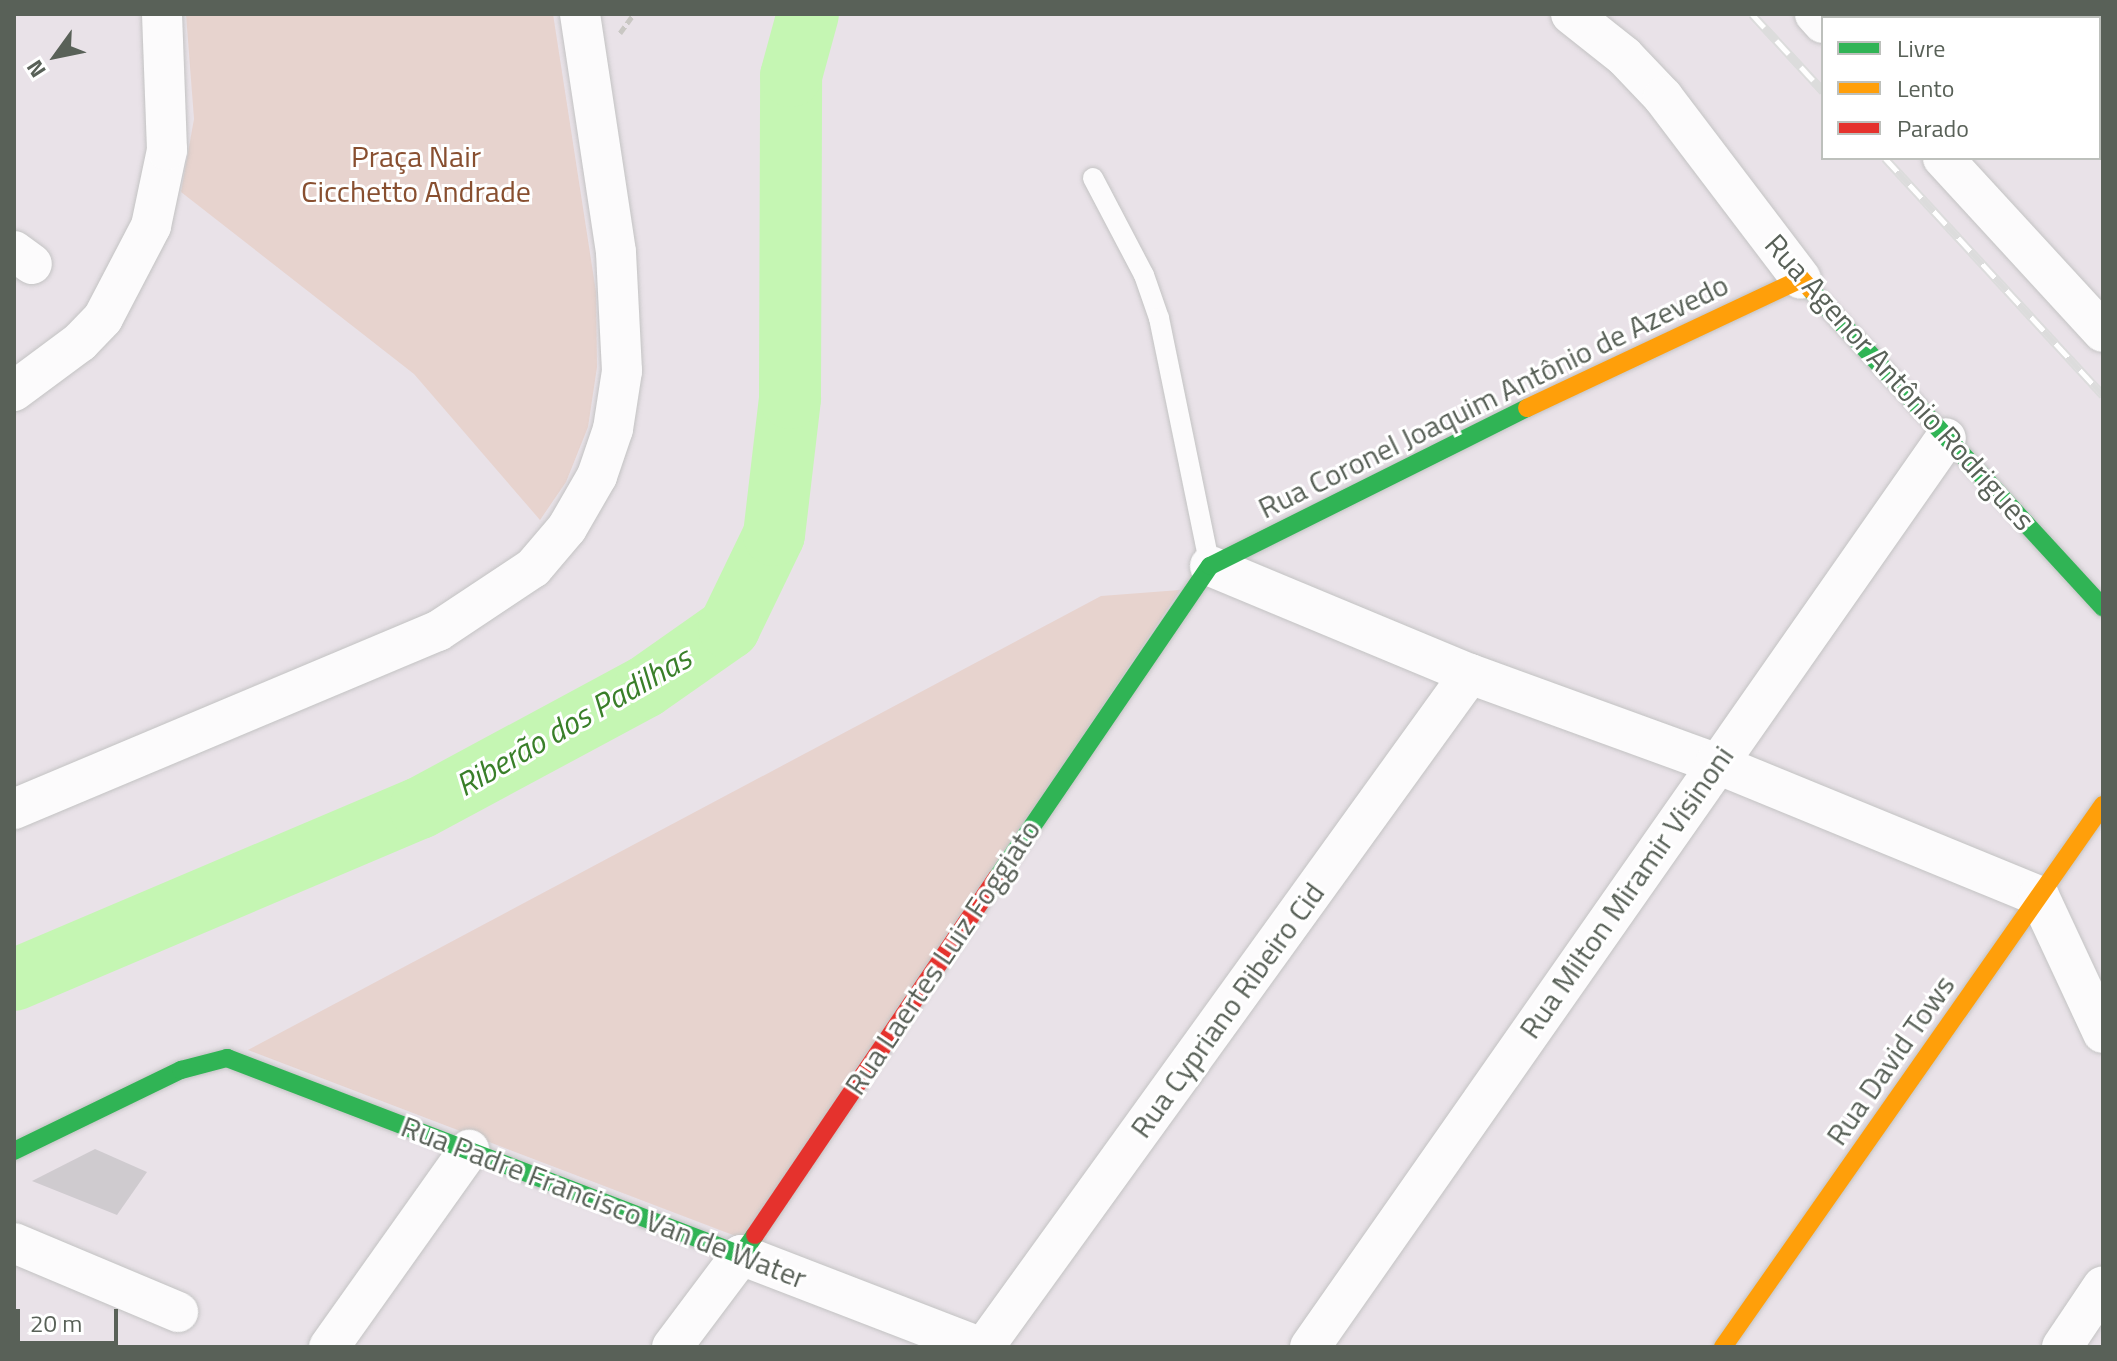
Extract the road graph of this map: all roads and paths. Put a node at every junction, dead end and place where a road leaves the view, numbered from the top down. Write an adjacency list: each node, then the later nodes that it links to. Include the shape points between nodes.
1 (162, 14): 8 (street, via 167,150 151,226 103,318)
2 (580, 14): 15 (street, via 616,252 622,371 605,453 567,528 533,568 438,631)
3 (1571, 14): 6 (street, Rua Agenor Antônio Rodrigues, via 1624,56 1663,97)
4 (1945, 160): 7 (street)
5 (1093, 178): 10 (lane, via 1144,275 1159,318)
6 (1801, 279): 9 (street, Rua Agenor Antônio Rodrigues); 10 (street, Rua Coronel Joaquim Antônio de Azevedo, via 1653,345)
7 (2103, 332)
8 (14, 391)
9 (1946, 438): 11 (street, Rua Agenor Antônio Rodrigues); 13 (street, Rua Milton Miramir Visinoni)
10 (1210, 566): 12 (street); 21 (street, Rua Laertes Luiz Foggiato)
11 (2103, 608)
12 (1470, 674): 13 (street); 26 (street, Rua Cypriano Ribeiro Cid)
13 (1715, 763): 16 (street); 27 (street, Rua Milton Miramir Visinoni)
14 (2103, 805): 16 (street, Rua David Tows)
15 (14, 809)
16 (2039, 896): 17 (street); 28 (street, Rua David Tows)
17 (2103, 1033)
18 (469, 1150): 19 (street, Rua Padre Francisco Van de Water, via 227,1058 181,1070); 21 (street, Rua Padre Francisco Van de Water); 24 (street)
19 (14, 1151)
20 (14, 1243): 23 (street)
21 (741, 1255): 25 (street, Rua Laertes Luiz Foggiato); 26 (street, Rua Padre Francisco Van de Water)
22 (2103, 1286): 29 (street)
23 (178, 1312)
24 (329, 1347)
25 (672, 1347)
26 (982, 1347)
27 (1310, 1347)
28 (1723, 1347)
29 (2062, 1347)

